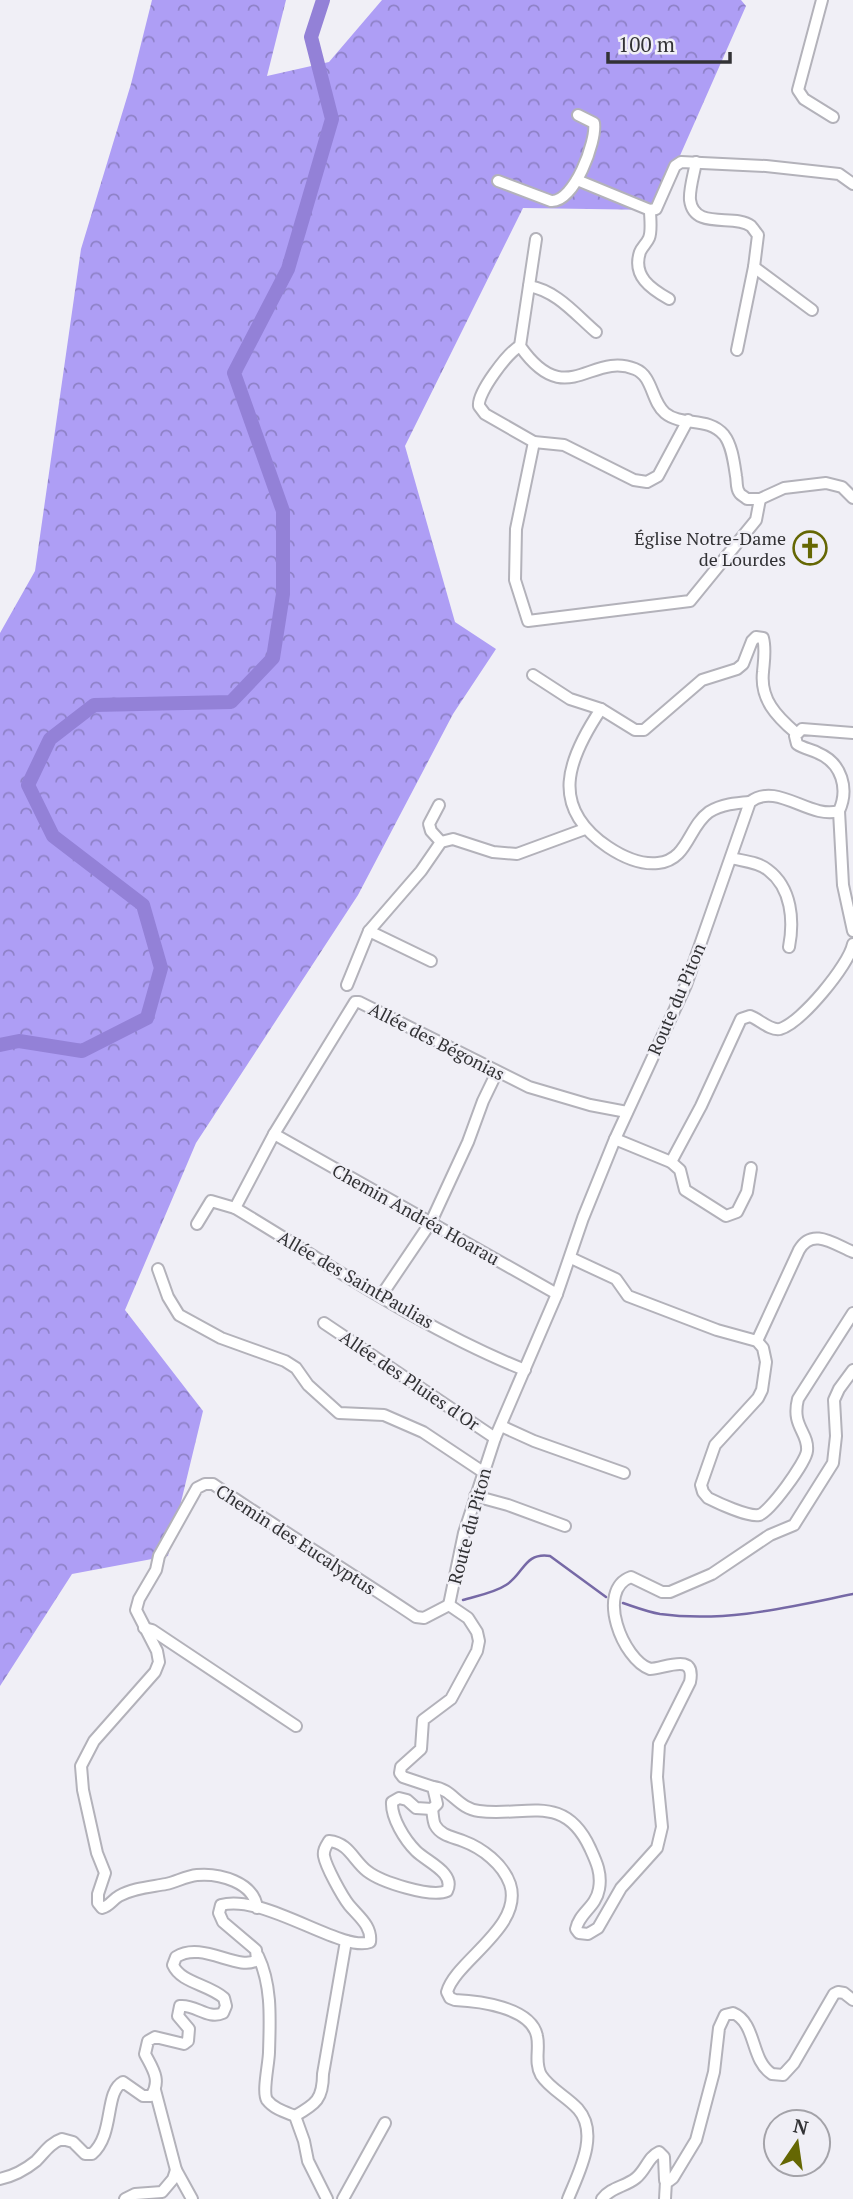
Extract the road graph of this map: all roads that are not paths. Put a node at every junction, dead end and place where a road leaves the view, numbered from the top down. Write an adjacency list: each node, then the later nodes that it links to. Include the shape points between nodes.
1 (822, 0): 3 (street, via 798,90)
2 (578, 115): 5 (street, via 594,122 595,135)
3 (833, 117)
4 (696, 162): 7 (street, via 839,174); 8 (street, via 677,164 656,209); 10 (street, via 690,201 696,212 706,219 752,226 758,235)
5 (577, 180): 6 (street, via 557,201); 8 (street)
6 (498, 181)
7 (853, 184)
8 (650, 210): 12 (street, via 649,238 638,262 640,275 645,284)
9 (536, 239): 11 (street)
10 (754, 267): 13 (street); 16 (street)
11 (529, 286): 14 (street, via 552,294); 15 (street)
12 (669, 299)
13 (811, 310)
14 (596, 332)
15 (520, 346): 17 (street, via 536,366 556,377 573,378 620,367 636,369 659,407 668,415); 18 (street, via 510,353 478,401 485,414)
16 (737, 350)
17 (688, 420): 18 (street, via 658,476 648,482 634,480 564,445); 20 (street, via 706,422 723,434 731,449 738,491 747,499)
18 (534, 442): 20 (street, via 516,529 515,580 528,621 690,601 756,520)
19 (853, 498): 20 (street, via 842,487 826,483 784,488)
20 (760, 499)
21 (533, 675): 22 (street, via 570,699)
22 (601, 709): 23 (street, via 635,730 644,730 702,680 744,664 756,637 763,638 765,645 761,684 767,703); 28 (street, via 583,738 570,779 569,797)
23 (796, 733): 24 (street, via 802,729); 27 (street, via 797,744 830,760 838,770 844,794)
24 (853, 733)
25 (750, 802): 27 (street, via 774,796 821,811); 28 (street, via 709,813 673,860 659,863 625,858); 30 (street, Route du Piton)
26 (439, 805): 29 (street, via 429,824)
27 (839, 811): 32 (street, via 843,885)
28 (585, 829): 29 (street, via 517,854 493,852 453,839)
29 (441, 842): 31 (street)
30 (731, 858): 33 (street, via 761,865 780,884 792,919); 38 (street, Route du Piton, via 686,985)
31 (369, 931): 35 (street); 36 (street)
32 (853, 931)
33 (789, 947)
34 (853, 950): 41 (street, via 814,1001 783,1027 773,1029 750,1016 741,1019)
35 (431, 961)
36 (347, 985)
37 (497, 1072): 38 (street, Allée des Bégonias, via 529,1087); 39 (street, Allée des Bégonias, via 355,1002); 44 (street)
38 (627, 1112): 40 (street, Route du Piton)
39 (274, 1134): 43 (street, Allée des Bégonias); 44 (street, Chemin Andréa Hoarau)
40 (615, 1139): 41 (street); 47 (street, Route du Piton)
41 (671, 1162): 42 (street, via 680,1170 685,1190 726,1216 737,1212)
42 (751, 1168)
43 (235, 1208): 45 (street, via 211,1201); 50 (street, Allée des SaintPaulias)
44 (430, 1222): 49 (street, Chemin Andréa Hoarau); 50 (street)
45 (197, 1224)
46 (853, 1252): 53 (street, via 821,1238 806,1240)
47 (571, 1258): 49 (street, Route du Piton); 53 (street, via 616,1279 628,1296)
48 (158, 1269): 58 (street, via 179,1315 221,1338 285,1361 339,1413 384,1415 424,1432)
49 (558, 1294): 54 (street, Route du Piton)
50 (381, 1296): 54 (street, Allée des SaintPaulias, via 486,1355)
51 (853, 1313): 53 (street, via 798,1399 795,1416 807,1448 803,1462 766,1511 754,1515 708,1498 701,1485 715,1445 760,1394 765,1355)
52 (324, 1322): 57 (street, Allée des Pluies d'Or)
53 (757, 1341)
54 (525, 1370): 56 (street, Route du Piton)
55 (853, 1370): 65 (street, via 834,1400 833,1463 794,1525 712,1574 670,1592 631,1577 616,1591 615,1616 634,1659 650,1669 681,1663 692,1674 659,1744 662,1827 657,1847 621,1888 598,1928 585,1934 576,1929 593,1906 600,1880 596,1859 576,1825 564,1815 541,1810 466,1808 448,1792)
56 (501, 1426): 57 (street, Route du Piton); 59 (street)
57 (495, 1437): 58 (street, Route du Piton)
58 (483, 1472): 60 (street, Route du Piton)
59 (624, 1472)
60 (475, 1496): 61 (street); 62 (street, Route du Piton)
61 (565, 1526)
62 (449, 1605): 63 (street, Chemin des Eucalyptus, via 424,1618 416,1617 213,1484 205,1484 197,1488 139,1599 136,1610); 65 (street, Route du Piton, via 473,1625 477,1651 452,1699 422,1720 421,1749 400,1773)
63 (144, 1628): 64 (street); 67 (street, Chemin des Eucalyptus, via 157,1651 155,1672 94,1741 81,1766 104,1873 98,1903 107,1907 117,1896 196,1875 225,1878 249,1889)
64 (296, 1726)
65 (433, 1787): 66 (street, via 437,1804)
66 (432, 1809): 68 (street, via 416,1808 399,1798 392,1802 411,1845 449,1879 450,1886 440,1894 373,1875 339,1842 329,1841 324,1848 346,1901 364,1921 371,1938 365,1944); 81 (street, via 440,1831 478,1848 509,1881 509,1906 500,1926 447,1992 455,2000 493,2003 534,2029 538,2069 544,2080 583,2117 587,2137 583,2160)
67 (257, 1908): 68 (street); 69 (street, via 232,1902 221,1905 219,1913)
68 (346, 1941): 72 (street, via 323,2091)
69 (258, 1956): 71 (street, via 250,1964 197,1952 177,1957 173,1965 181,1977 216,1991 226,2006 218,2016 180,2006 177,2016 189,2029 188,2041 155,2037 148,2041 145,2054 156,2076); 72 (street, via 269,1990 266,2099)
70 (853, 2000): 76 (street, via 844,1993 834,1994 783,2074 766,2070 743,2019 733,2013 725,2015 696,2140 673,2178)
71 (155, 2090): 74 (street); 75 (street, via 143,2096 123,2082 116,2087 106,2135 92,2154 62,2139 19,2172)
72 (295, 2116): 79 (street, via 308,2161)
73 (385, 2123): 80 (street)
74 (176, 2170): 77 (street, via 162,2192); 78 (street)
75 (0, 2179)
76 (666, 2181): 82 (street, via 664,2157 659,2152 634,2179); 83 (street)
77 (125, 2199)
78 (192, 2199)
79 (327, 2199)
80 (343, 2199)
81 (568, 2199)
82 (601, 2199)
83 (664, 2199)

